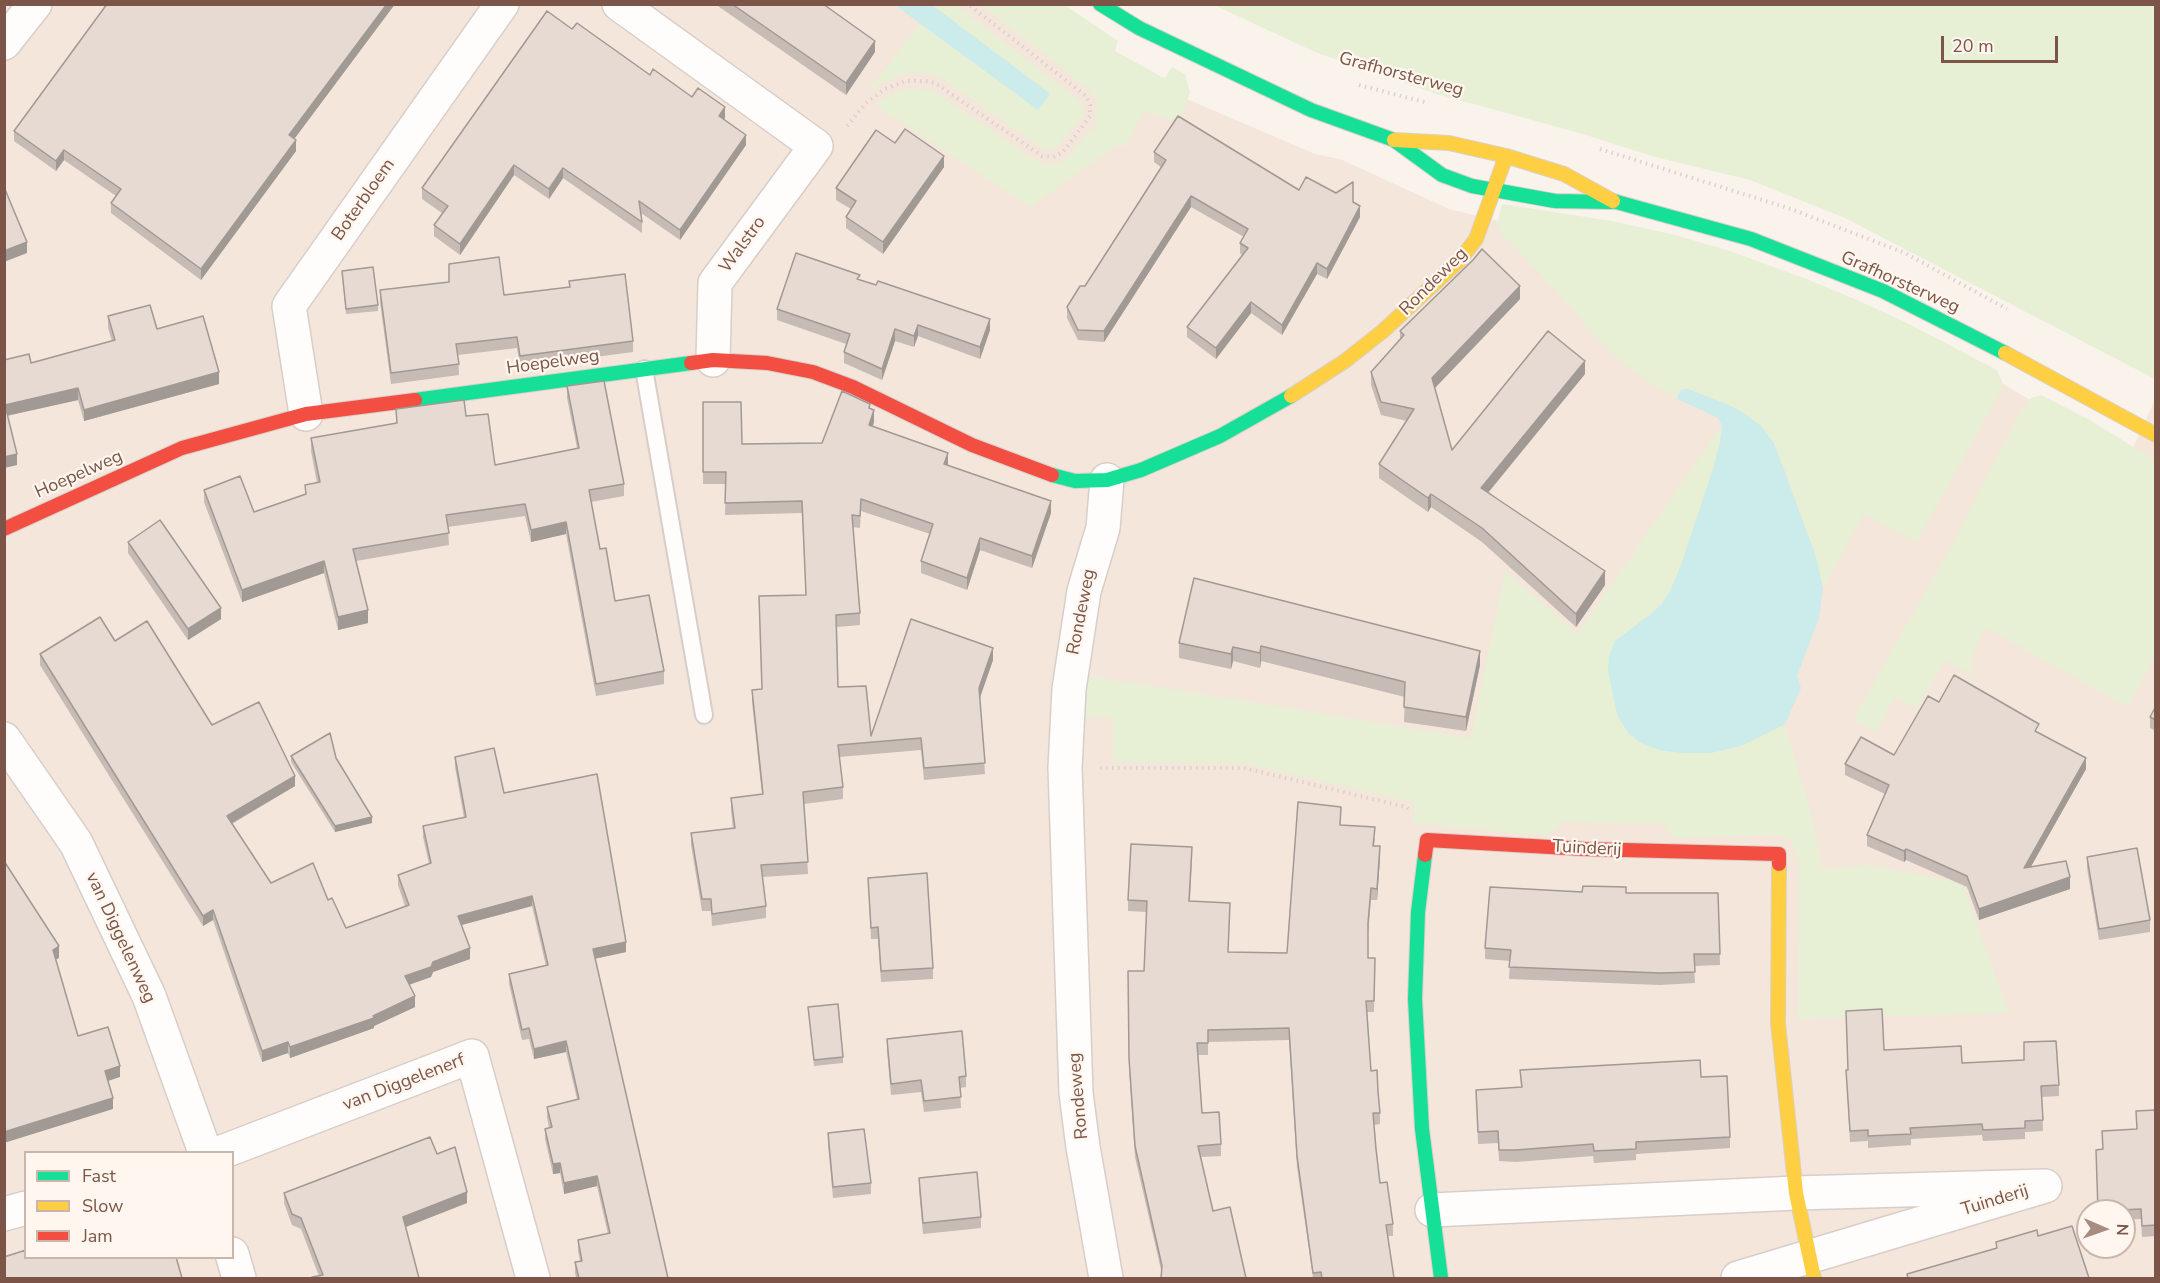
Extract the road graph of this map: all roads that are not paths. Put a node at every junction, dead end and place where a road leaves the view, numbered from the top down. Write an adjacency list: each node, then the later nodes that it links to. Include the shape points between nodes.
1 (35, 4): 5 (street)
2 (502, 4): 12 (street, Boterbloem, via 289,306)
3 (619, 4): 10 (street, Walstro, via 816,146 715,283)
4 (1100, 4): 6 (street, Grafhorsterweg, via 1139,28 1300,105)
5 (4, 43)
6 (1394, 140): 7 (street, Grafhorsterweg, via 1449,143); 8 (street, Grafhorsterweg, via 1442,175)
7 (1506, 156): 8 (street, Rondeweg); 9 (street, Grafhorsterweg, via 1564,174)
8 (1493, 190): 9 (street, Grafhorsterweg, via 1556,201); 14 (street, Rondeweg, via 1476,239 1460,260 1345,361 1220,436 1141,470)
9 (1615, 202): 13 (street, Grafhorsterweg, via 1751,239 1882,291)
10 (713, 360): 11 (street, Hoepelweg); 14 (street, Hoepelweg, via 767,363 813,372 853,387 972,445 1039,471 1074,481)
11 (644, 369): 12 (street, Hoepelweg); 16 (lane)
12 (306, 414): 15 (street, Hoepelweg, via 182,448)
13 (2156, 435)
14 (1107, 480): 28 (street, Rondeweg, via 1103,528 1084,591 1069,689 1065,768 1076,1093)
15 (4, 529)
16 (704, 715)
17 (4, 739): 18 (street, van Diggelenweg, via 76,843 149,996)
18 (205, 1151)
19 (225, 1151): 27 (street, van Diggelenerf, via 472,1056)
20 (1796, 1193): 22 (street, Tuinderij); 22 (street, Tuinderij, via 1778,1023 1779,854 1427,840 1418,912 1415,999 1422,1129); 25 (street, Tuinderij); 25 (street, Tuinderij, via 2045,1186)
21 (24, 1209): 23 (street)
22 (1432, 1210): 29 (street)
23 (4, 1214)
24 (233, 1259): 26 (street)
25 (1812, 1268): 30 (street, Tuinderij)
26 (239, 1278)
27 (533, 1278)
28 (1106, 1278)
29 (1441, 1278)
30 (1738, 1278)

